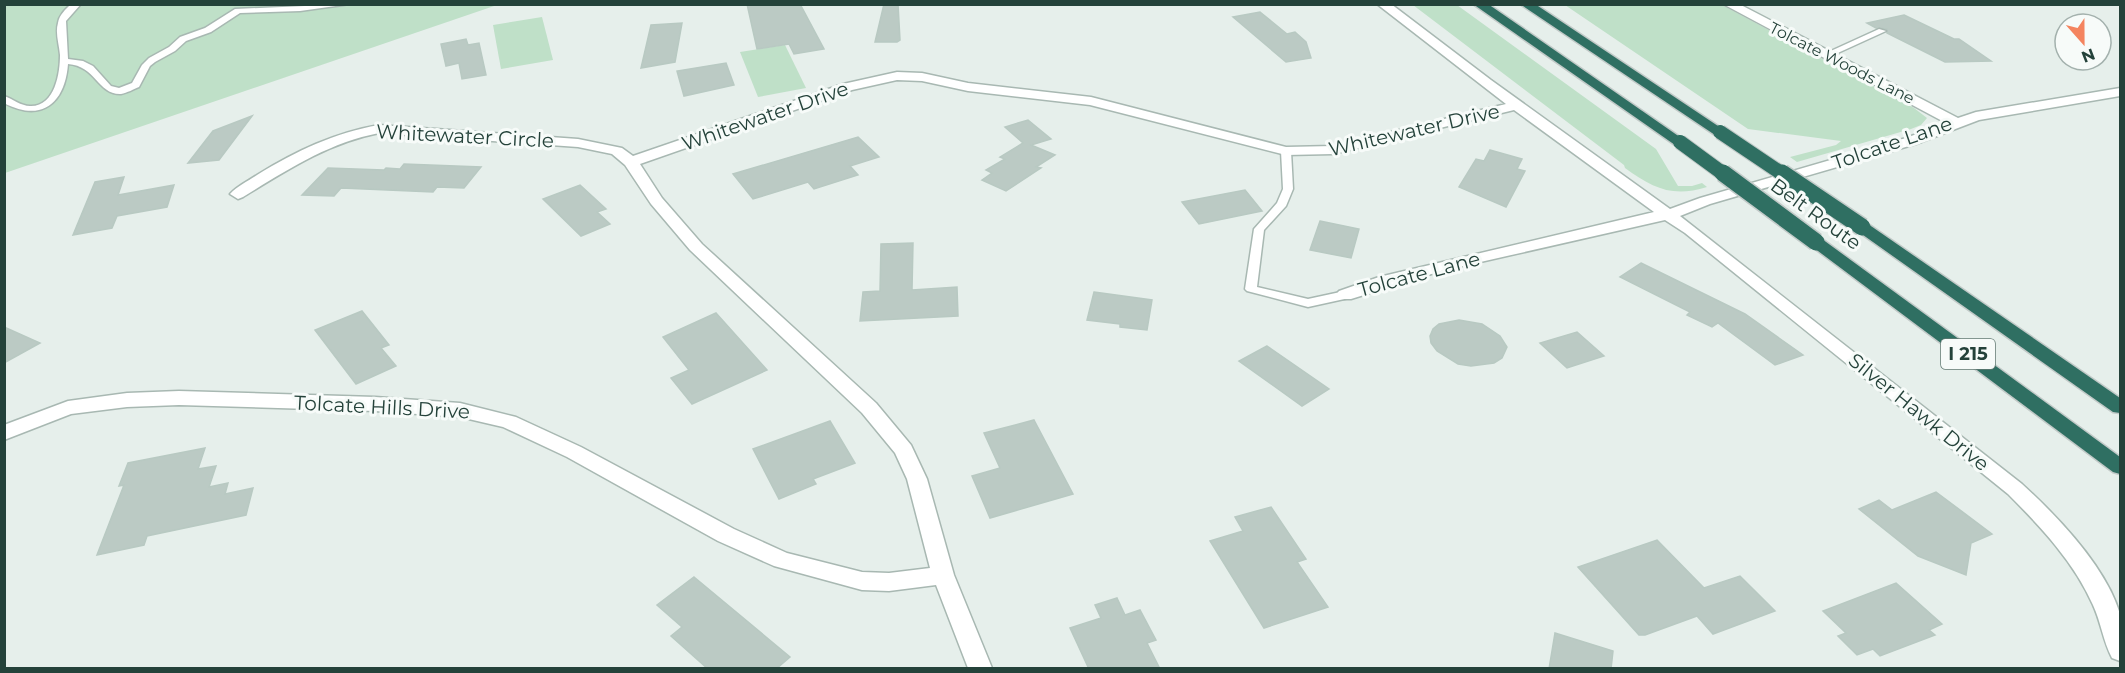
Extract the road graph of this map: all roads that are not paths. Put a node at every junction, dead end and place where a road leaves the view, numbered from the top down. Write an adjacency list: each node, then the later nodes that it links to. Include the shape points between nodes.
1 (77, 4): 9 (lane, via 62,22)
2 (346, 4): 9 (lane, via 238,11 152,60 136,85 120,91 108,88 92,68 81,62)
3 (1383, 4): 12 (street)
4 (1479, 4): 21 (highway, Belt Route / I 215, bridge, via 1680,142)
5 (1526, 4): 19 (highway, Belt Route / I 215, bridge, via 1862,227)
6 (1729, 4): 8 (street, Tolcate Woods Lane)
7 (1882, 31): 8 (lane)
8 (1826, 55): 13 (street, Tolcate Woods Lane)
9 (64, 61): 11 (lane, via 53,98 44,108 25,110)
10 (2121, 92): 13 (street, Tolcate Lane, via 2002,110)
11 (4, 99)
12 (1517, 105): 14 (street, Whitewater Drive, via 1333,150); 17 (street)
13 (1955, 122): 17 (street, Tolcate Lane, via 1911,141)
14 (1287, 151): 15 (street, Whitewater Drive, via 1091,101 897,76 848,87); 18 (lane, via 1288,189 1282,204 1259,229 1251,288 1308,303)
15 (631, 162): 16 (street, Whitewater Circle, via 617,151 585,144 379,129 320,145); 22 (street, via 656,201 689,239 893,435 917,479)
16 (238, 195)
17 (1668, 215): 18 (street, Tolcate Lane, via 1437,267); 23 (street, Silver Hawk Drive, via 2037,509 2092,582 2107,609)
18 (1345, 295)
19 (2121, 407)
20 (4, 433): 22 (street, Tolcate Hills Drive, via 68,408 127,400 179,398 460,410 509,422 592,460 726,534 782,560 862,580 889,582)
21 (2121, 467)
22 (943, 575): 24 (street)
23 (2121, 651)
24 (980, 669)

